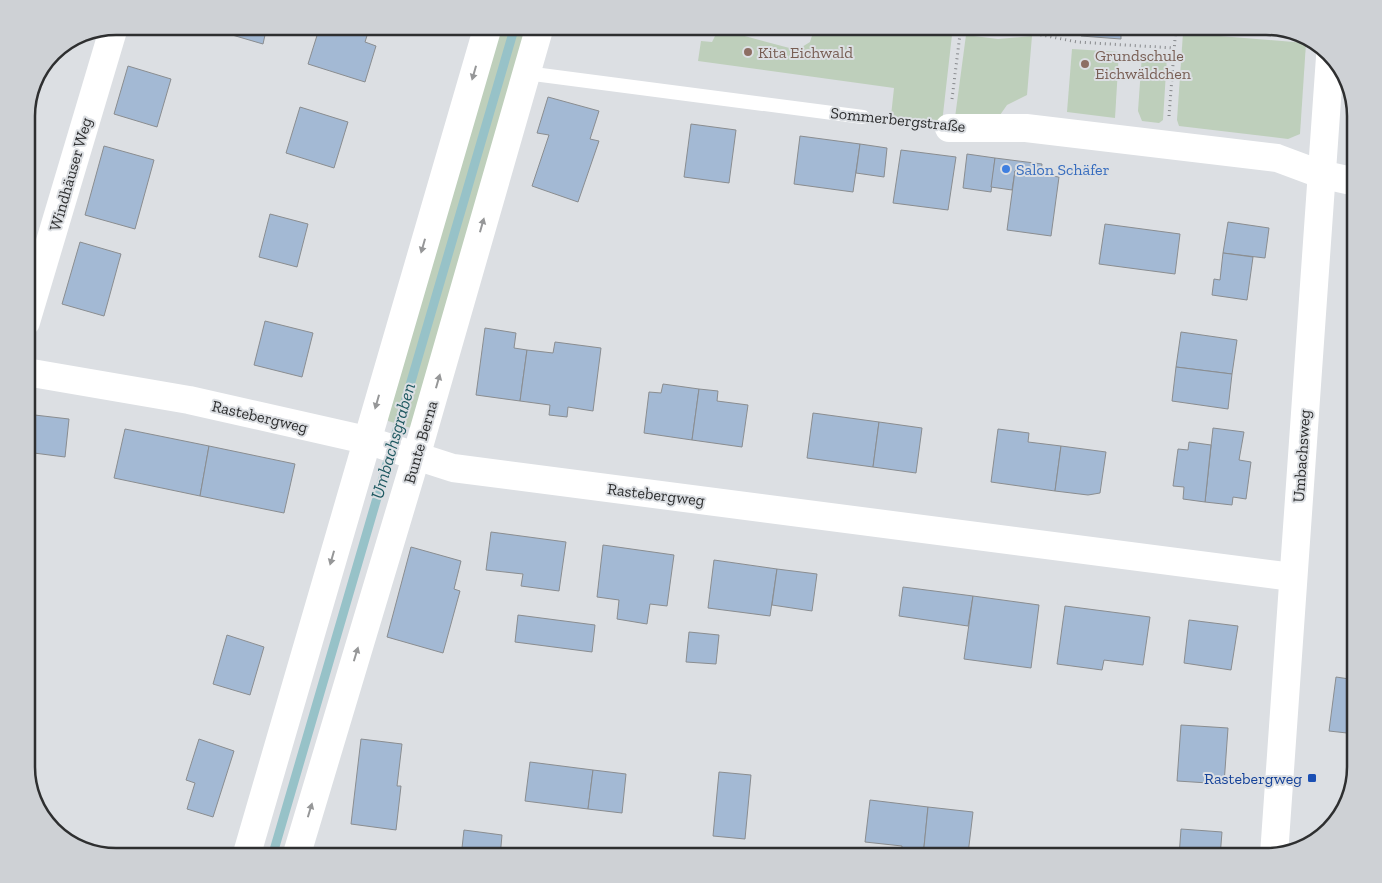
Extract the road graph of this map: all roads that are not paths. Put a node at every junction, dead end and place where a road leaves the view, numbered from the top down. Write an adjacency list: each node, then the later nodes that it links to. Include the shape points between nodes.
1 (486, 35): 12 (street, Bunte Berna, one-way to 12)
2 (537, 35): 5 (street, Bunte Berna)
3 (111, 36): 10 (street, Windhäuser Weg)
4 (1329, 66): 8 (street, Umbachsweg)
5 (526, 72): 6 (lane, Sommerbergstraße); 12 (street, Bunte Berna, one-way to 5)
6 (863, 116)
7 (949, 128): 8 (street, Sommerbergstraße, via 1026,128 1167,144 1278,158)
8 (1320, 174): 9 (street, Sommerbergstraße); 13 (street, Umbachsweg)
9 (1347, 180)
10 (35, 292)
11 (35, 374): 12 (street, Rastebergweg, via 189,400)
12 (392, 448): 13 (street, Rastebergweg, via 453,468); 15 (street, Bunte Berna, one-way to 15); 16 (street, Bunte Berna, one-way to 12)
13 (1293, 577): 14 (street, Umbachsweg)
14 (1275, 847)
15 (249, 848)
16 (298, 848)

